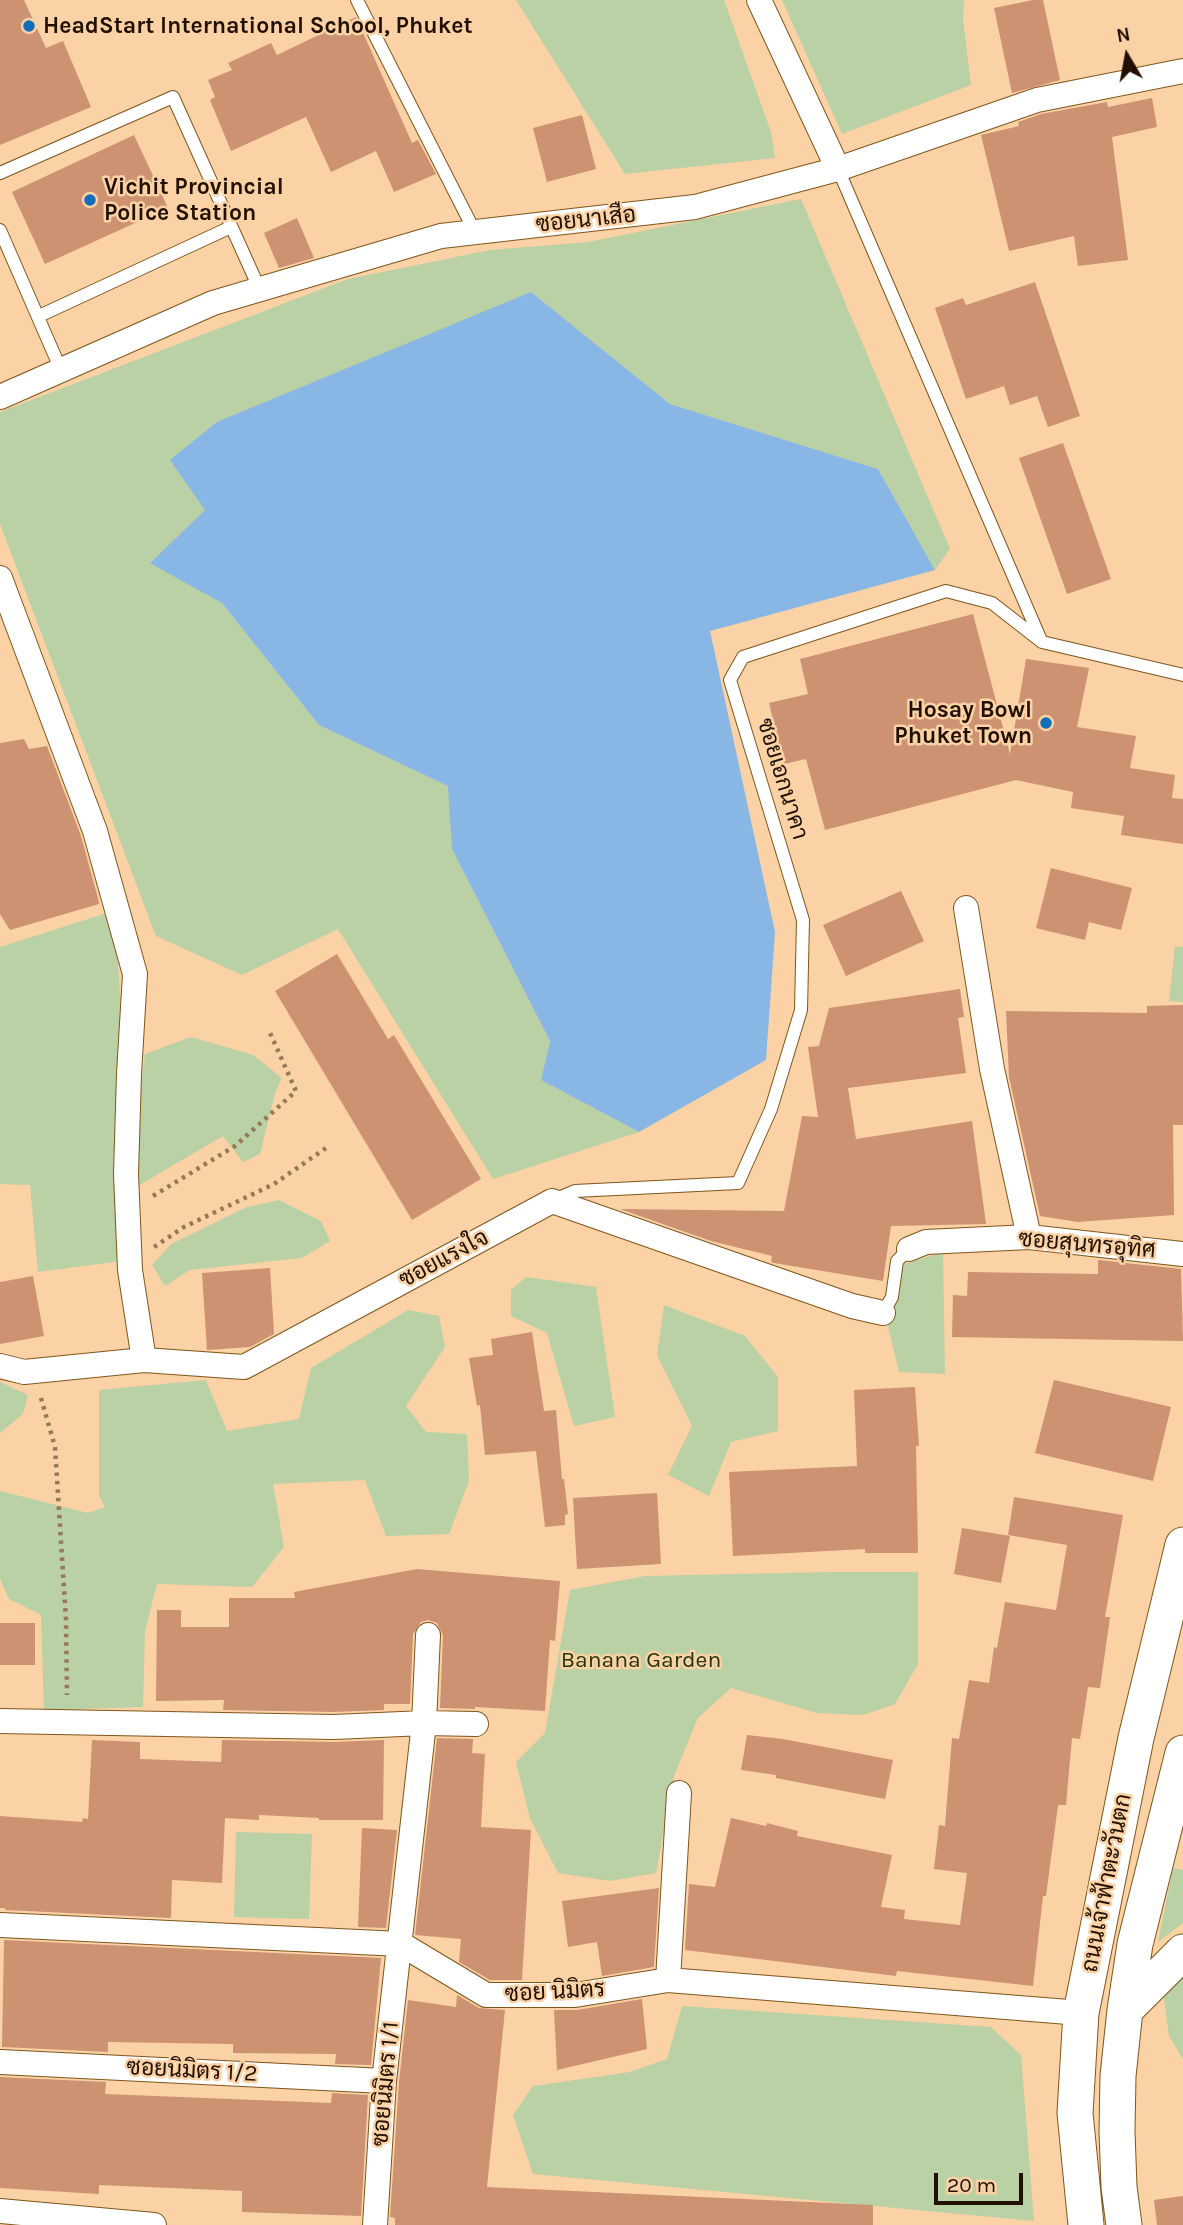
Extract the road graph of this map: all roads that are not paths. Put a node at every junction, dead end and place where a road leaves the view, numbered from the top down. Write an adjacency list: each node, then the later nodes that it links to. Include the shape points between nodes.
1 (356, 0): 8 (lane)
2 (759, 0): 4 (street)
3 (1183, 71): 4 (street, ซอยนาเสือ, via 1037,100)
4 (838, 169): 8 (street, ซอยนาเสือ, via 695,207); 14 (lane)
5 (0, 173): 6 (lane, via 173,97)
6 (231, 227): 9 (lane); 10 (lane)
7 (0, 230): 10 (lane)
8 (475, 232): 9 (street, ซอยนาเสือ, via 440,236)
9 (260, 290): 11 (street, ซอยนาเสือ, via 213,303)
10 (39, 316): 11 (lane)
11 (61, 370): 12 (street, ซอยนาเสือ)
12 (0, 397)
13 (0, 578): 22 (street, via 95,831 135,974 128,1210 130,1262)
14 (1042, 642): 15 (lane, ซอยเอกนาคา); 17 (lane, ซอยเอกนาคา, via 992,603 946,591 743,657 730,680 803,920 801,1010 771,1109 738,1184 575,1191)
15 (1183, 675)
16 (966, 908): 18 (street, via 992,1069)
17 (552, 1201): 21 (street); 22 (street, ซอยแรงใจ, via 244,1367)
18 (1029, 1237): 19 (street, ซอยสุนทรอุทิศ, via 926,1242); 20 (street, ซอยสุนทรอุทิศ)
19 (909, 1249): 21 (lane, via 897,1261 892,1297)
20 (1183, 1254)
21 (883, 1313)
22 (144, 1360): 23 (street, ซอยแรงใจ, via 24,1372)
23 (0, 1366)
24 (1183, 1545): 32 (main road, ถนนเจ้าฟ้าตะวันตก)
25 (428, 1635): 27 (street, ซอยนิมิตร 1/1)
26 (0, 1721): 27 (street, via 334,1727)
27 (424, 1723): 28 (street); 36 (street, ซอยนิมิตร 1/1)
28 (476, 1724)
29 (1183, 1753): 31 (main road, ถนนเจ้าฟ้าตะวันตก)
30 (679, 1793): 38 (street)
31 (1173, 1830): 32 (main road); 33 (main road, ถนนเจ้าฟ้าตะวันตก)
32 (1117, 1832): 34 (main road, ถนนเจ้าฟ้าตะวันตก)
33 (1167, 1880): 34 (main road); 39 (main road, ถนนเจ้าฟ้าตะวันตก, via 1135,1944)
34 (1107, 1882): 40 (main road, ถนนเจ้าฟ้าตะวันตก)
35 (0, 1925): 36 (street, ซอย นิมิตร)
36 (401, 1944): 38 (street, ซอย นิมิตร, via 486,1995 575,1995); 42 (street, ซอยนิมิตร 1/1)
37 (1183, 1952): 39 (main road)
38 (668, 1980): 40 (street, ซอย นิมิตร)
39 (1125, 2010): 47 (main road, ถนนเจ้าฟ้าตะวันตก, via 1117,2132)
40 (1081, 2013): 46 (main road, ถนนเจ้าฟ้าตะวันตก, via 1075,2113)
41 (0, 2062): 42 (street, ซอยนิมิตร 1/2)
42 (384, 2081): 45 (street, ซอยนิมิตร 1/1)
43 (0, 2211): 44 (street)
44 (154, 2225)
45 (375, 2225)
46 (1086, 2225)
47 (1124, 2225)

